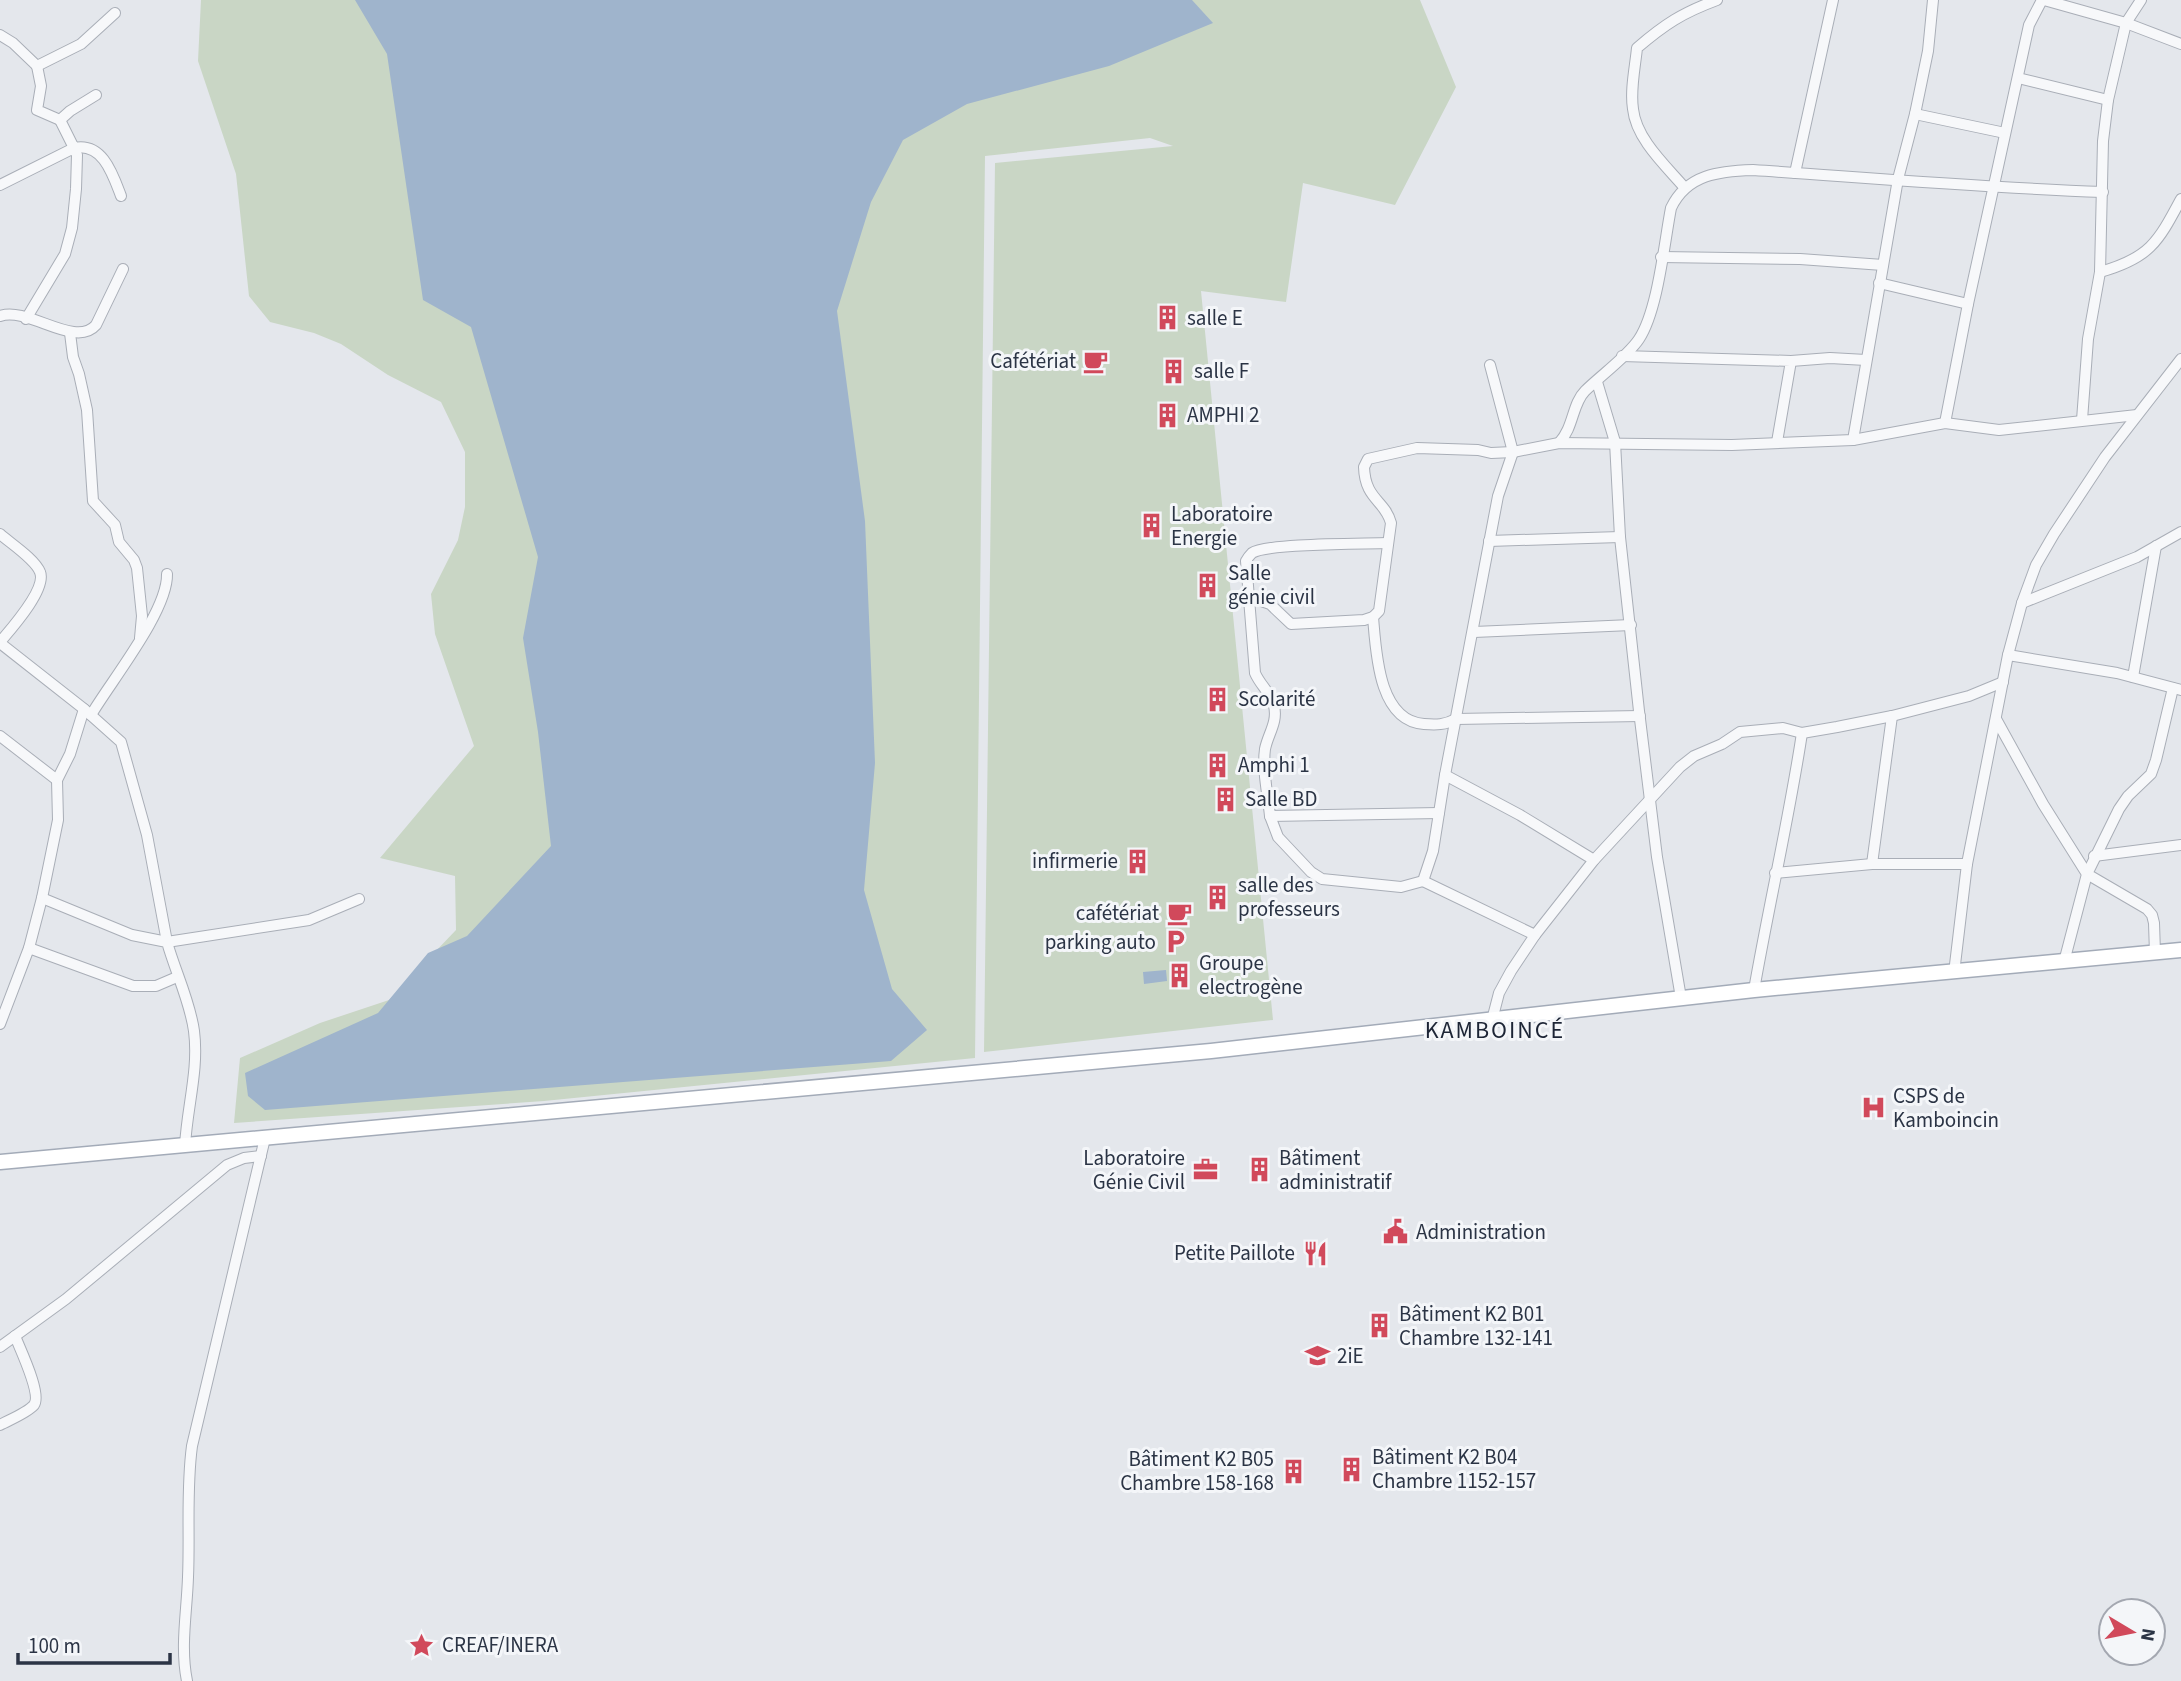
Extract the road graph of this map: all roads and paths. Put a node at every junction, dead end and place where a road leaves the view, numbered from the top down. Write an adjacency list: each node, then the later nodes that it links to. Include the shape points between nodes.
1 (1717, 0): 21 (street, via 1685,12 1637,48 1633,110 1637,125)
2 (1833, 0): 18 (street)
3 (1933, 0): 14 (street)
4 (2043, 0): 7 (street); 11 (street, via 2029,25)
5 (2141, 0): 7 (street)
6 (115, 13): 10 (street, via 81,44)
7 (2126, 23): 9 (street); 13 (street)
8 (0, 35): 10 (street)
9 (2181, 44)
10 (37, 65): 15 (street, via 41,86 37,111)
11 (2018, 78): 13 (street); 16 (street)
12 (96, 95): 15 (street)
13 (2108, 100): 23 (street)
14 (1915, 114): 16 (street); 19 (street)
15 (60, 120): 17 (street)
16 (2005, 133): 22 (street)
17 (74, 148): 20 (street); 24 (street, via 87,148 103,158); 33 (street, via 76,189 65,254)
18 (1795, 173): 19 (street); 21 (street, via 1731,171)
19 (1898, 179): 22 (street); 27 (street)
20 (0, 185)
21 (1684, 187): 26 (street, via 1671,208)
22 (1992, 188): 23 (street); 31 (street)
23 (2103, 192): 29 (street)
24 (121, 196)
25 (2181, 199): 29 (street, via 2148,251)
26 (1661, 257): 27 (street); 35 (street, via 1649,317 1640,337)
27 (1883, 265): 30 (street)
28 (123, 269): 34 (street, via 96,325 89,331)
29 (2101, 272): 42 (street, via 2088,339)
30 (1880, 283): 31 (street); 37 (street)
31 (1968, 304): 43 (street)
32 (0, 316): 33 (street)
33 (26, 318): 34 (street)
34 (70, 333): 61 (street, via 87,410 93,500 114,525 137,568)
35 (1622, 356): 38 (street); 40 (street)
36 (2181, 359): 41 (street)
37 (1866, 360): 38 (street); 44 (street)
38 (1791, 361): 46 (street)
39 (1490, 365): 48 (street)
40 (1597, 382): 45 (street); 47 (street, via 1580,398)
41 (2137, 415): 42 (street); 57 (street, via 2054,534)
42 (2082, 421): 43 (street, via 1999,430)
43 (1945, 423): 44 (street)
44 (1853, 440): 46 (street)
45 (1615, 442): 46 (street); 47 (street); 51 (street)
46 (1777, 442)
47 (1559, 443): 48 (street)
48 (1513, 452): 52 (street); 53 (street, via 1417,448 1368,459 1364,477 1372,497 1390,518)
49 (2181, 532): 54 (street)
50 (0, 534): 62 (street, via 33,562 41,581)
51 (1620, 537): 52 (street); 59 (street)
52 (1489, 541): 60 (street)
53 (1387, 543): 56 (street, via 1251,553 1246,561); 58 (street, via 1379,611)
54 (2157, 546): 57 (street); 64 (street)
55 (167, 574): 61 (street, via 165,595)
56 (1247, 596): 58 (street, via 1270,604 1291,624); 78 (street, via 1255,673 1275,707 1265,748)
57 (2022, 603): 63 (street)
58 (1373, 617): 70 (street, via 1383,683 1396,710 1417,724)
59 (1631, 625): 60 (street); 68 (street)
60 (1474, 632): 70 (street)
61 (140, 638): 67 (street)
62 (0, 642): 67 (street)
63 (2008, 655): 64 (street); 65 (street)
64 (2133, 677): 66 (street)
65 (2003, 682): 69 (street); 71 (street)
66 (2177, 689): 80 (street, via 2151,774 2128,796)
67 (88, 712): 75 (street); 90 (street, via 121,743 147,835)
68 (1640, 716): 70 (street); 76 (street)
69 (1892, 716): 72 (street); 82 (street)
70 (1456, 719): 74 (street)
71 (1996, 719): 83 (street); 85 (street)
72 (1802, 733): 76 (street, via 1783,727 1740,732 1694,756); 84 (street)
73 (0, 736): 75 (street)
74 (1445, 775): 77 (street); 81 (street)
75 (57, 780): 87 (street, via 58,820)
76 (1651, 798): 81 (street); 98 (street)
77 (1439, 813): 78 (street); 86 (street)
78 (1270, 816): 86 (street, via 1278,837 1322,879 1401,887)
79 (2181, 845): 80 (street)
80 (2094, 856): 85 (street)
81 (1594, 860): 89 (street)
82 (1872, 864): 83 (street); 84 (street)
83 (1968, 864): 95 (street)
84 (1775, 873): 97 (street)
85 (2087, 874): 93 (street, via 2147,909 2152,915); 94 (street)
86 (1423, 881): 89 (street)
87 (42, 898): 90 (street, via 132,935); 91 (street)
88 (359, 899): 90 (street, via 309,920)
89 (1535, 935): 99 (street, via 1499,993)
90 (167, 942): 96 (street)
91 (29, 948): 96 (street, via 133,986 156,986); 100 (street)
92 (2181, 950): 93 (main road)
93 (2155, 953): 94 (main road)
94 (2064, 962): 95 (main road)
95 (1954, 973): 97 (main road)
96 (177, 976): 102 (street, via 194,1033)
97 (1754, 990): 98 (main road)
98 (1681, 998): 99 (main road)
99 (1492, 1020): 101 (main road, via 1211,1051)
100 (0, 1024)
101 (265, 1138): 102 (main road); 103 (street)
102 (185, 1146): 104 (main road)
103 (261, 1156): 105 (street, via 227,1165); 108 (street, via 192,1446 187,1503)
104 (0, 1162)
105 (15, 1336): 106 (street); 107 (street, via 36,1399 33,1406)
106 (0, 1347)
107 (0, 1425)
108 (187, 1681)

